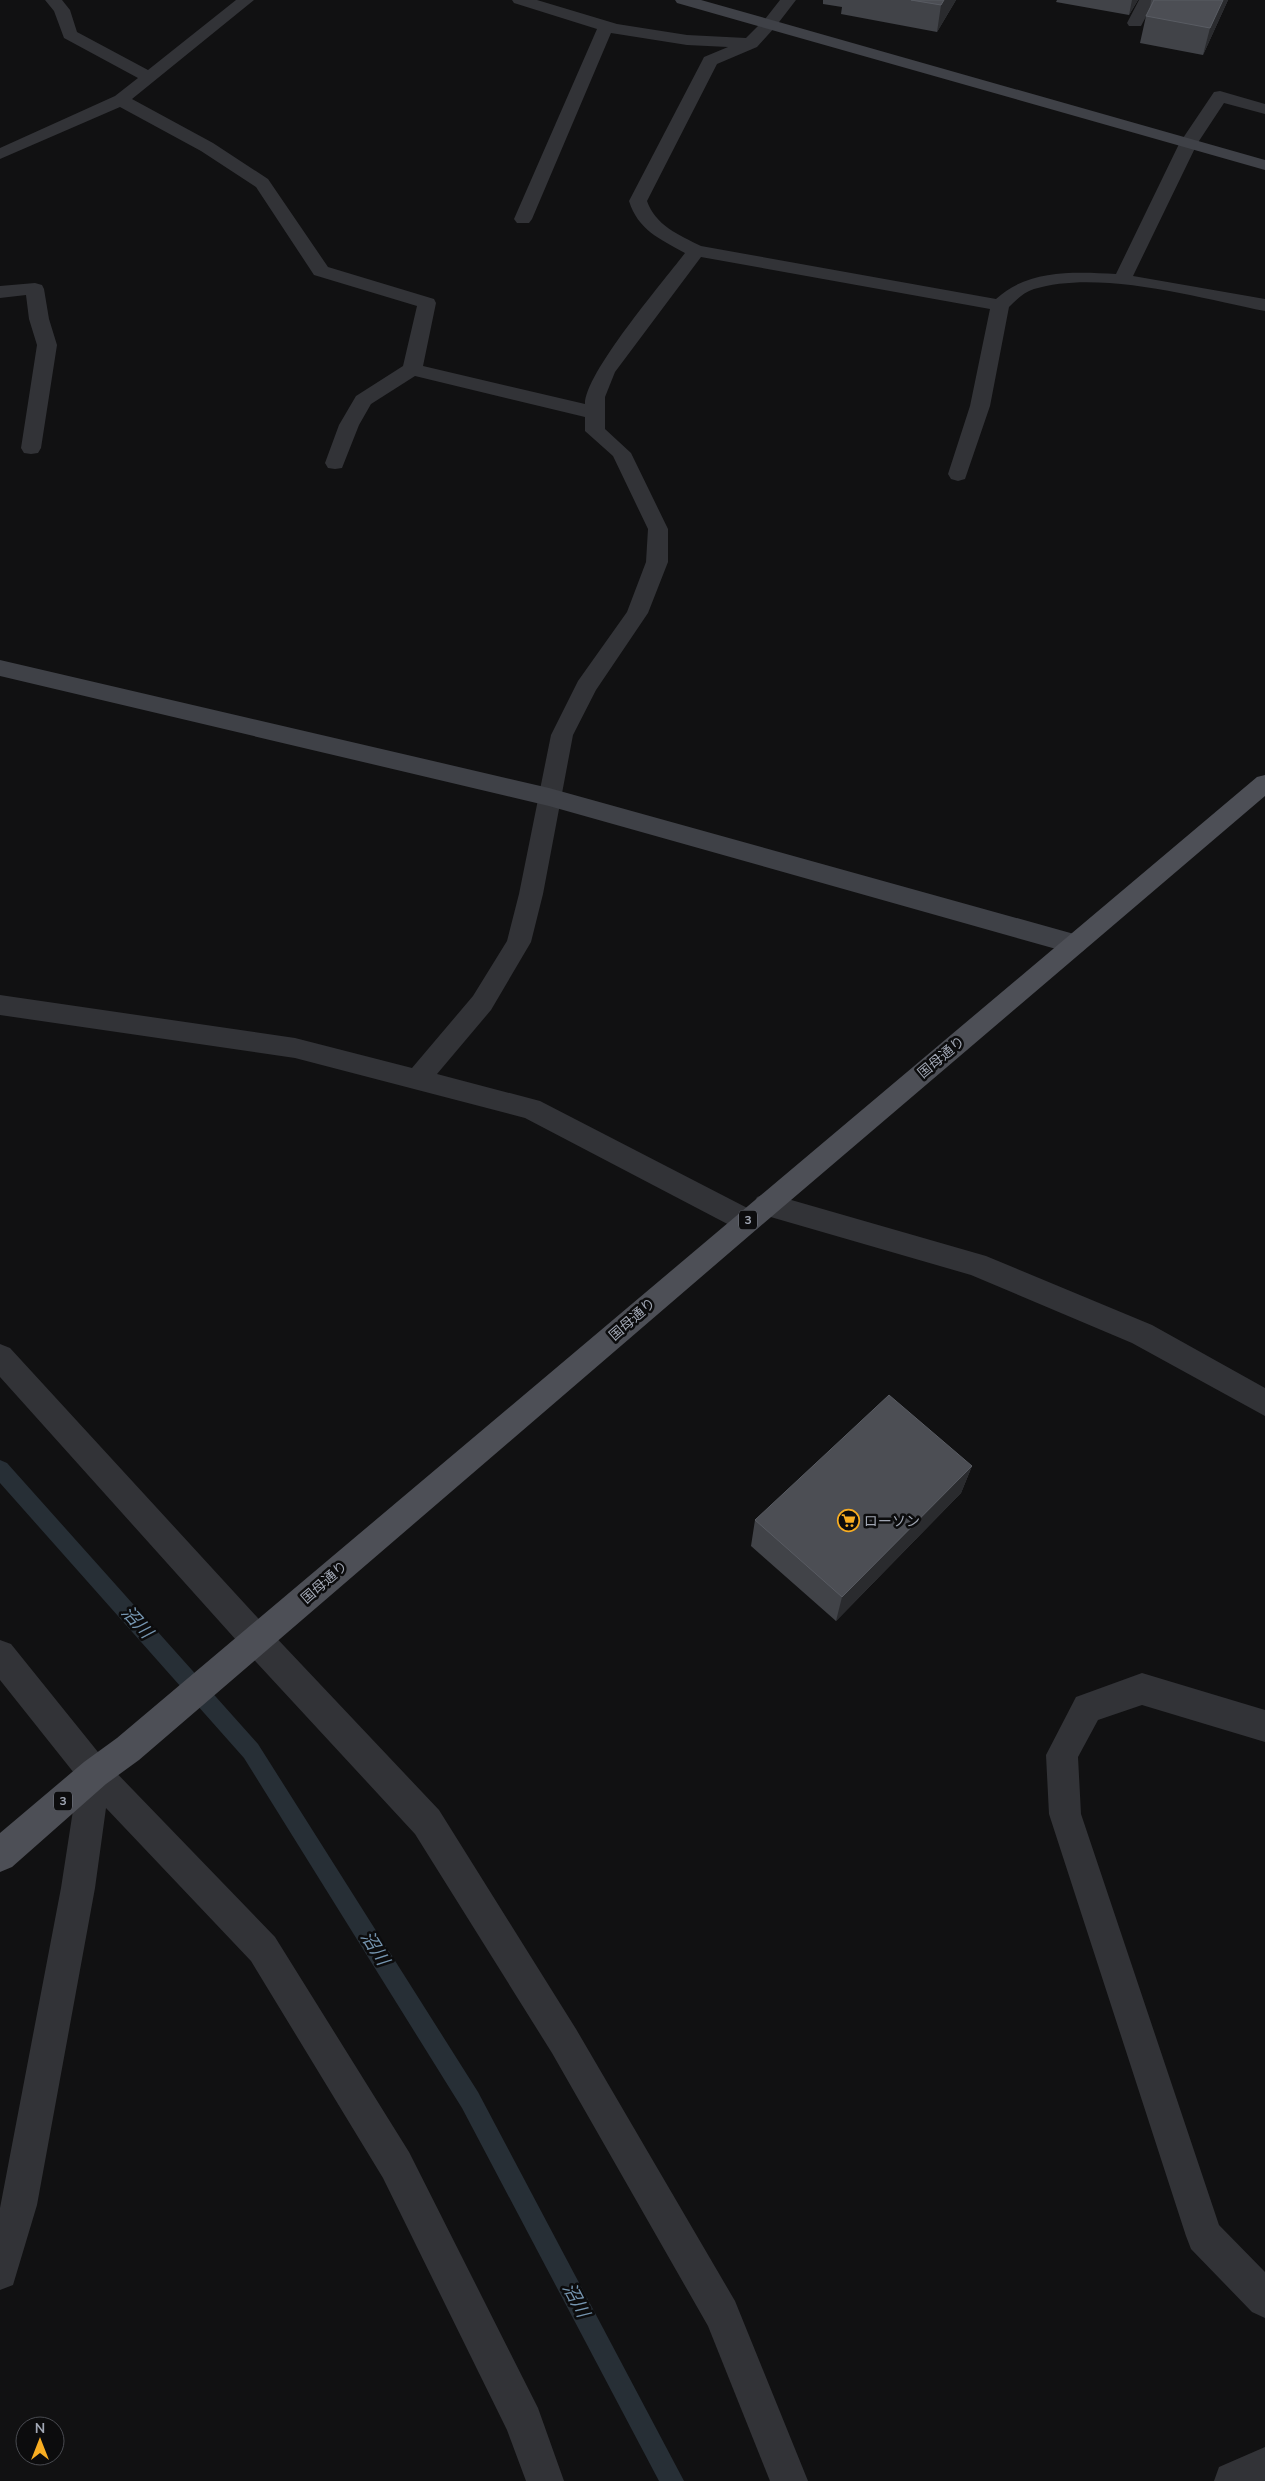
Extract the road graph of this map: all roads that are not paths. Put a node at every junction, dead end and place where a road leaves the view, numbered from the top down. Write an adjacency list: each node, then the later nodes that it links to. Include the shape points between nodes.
1 (53, 0): 11 (street, via 62,10 70,35)
2 (246, 0): 11 (street)
3 (520, 0): 9 (street)
4 (683, 0): 7 (street)
5 (788, 0): 7 (street)
6 (1147, 0): 8 (street)
7 (770, 24): 10 (street); 14 (street)
8 (1135, 24)
9 (606, 26): 10 (street, via 687,40); 17 (street)
10 (751, 43): 18 (street, via 710,61 638,201 643,216 665,235)
11 (150, 78): 12 (street)
12 (122, 100): 15 (street); 23 (street, via 207,147 262,183 321,271 427,303)
13 (1265, 109): 14 (street, via 1220,96)
14 (1188, 144): 16 (street); 19 (street)
15 (0, 154)
16 (1265, 165)
17 (523, 219)
18 (696, 251): 21 (street); 24 (street, via 606,370 595,398)
19 (1122, 280): 21 (street, via 1070,278 1029,284 1008,296); 22 (street)
20 (0, 292): 25 (street, via 34,289 47,345)
21 (1000, 305): 27 (street, via 980,406)
22 (1265, 305)
23 (412, 369): 24 (street); 26 (street, via 363,400 349,425)
24 (595, 413): 30 (street, via 595,431 621,453 658,529 657,562 637,613 586,687 562,735)
25 (31, 448)
26 (335, 463)
27 (958, 474)
28 (0, 668): 30 (street)
29 (1265, 783): 31 (main road, 国母通り / 3)
30 (549, 797): 31 (street); 33 (street, via 519,942 482,1003)
31 (1074, 944): 34 (main road, 国母通り / 3)
32 (0, 1004): 33 (street, via 295,1048)
33 (418, 1079): 34 (street, via 531,1109)
34 (757, 1213): 36 (street, via 976,1264 1142,1334); 37 (main road, 国母通り / 3)
35 (0, 1357): 37 (street)
36 (1265, 1403)
37 (245, 1650): 40 (main road, 国母通り / 3, via 128,1750); 46 (street, via 432,1830 564,2041 722,2314)
38 (0, 1655): 40 (street)
39 (1265, 1726): 43 (street, via 1142,1690 1087,1708 1062,1755 1065,1814 1204,2236)
40 (95, 1773): 41 (main road, 国母通り / 3); 42 (street, via 78,1888 19,2206); 45 (street, via 263,1949 396,2165 524,2422)
41 (0, 1855)
42 (0, 2272)
43 (1265, 2299)
44 (1265, 2466): 47 (street)
45 (545, 2481)
46 (790, 2481)
47 (1233, 2481)

